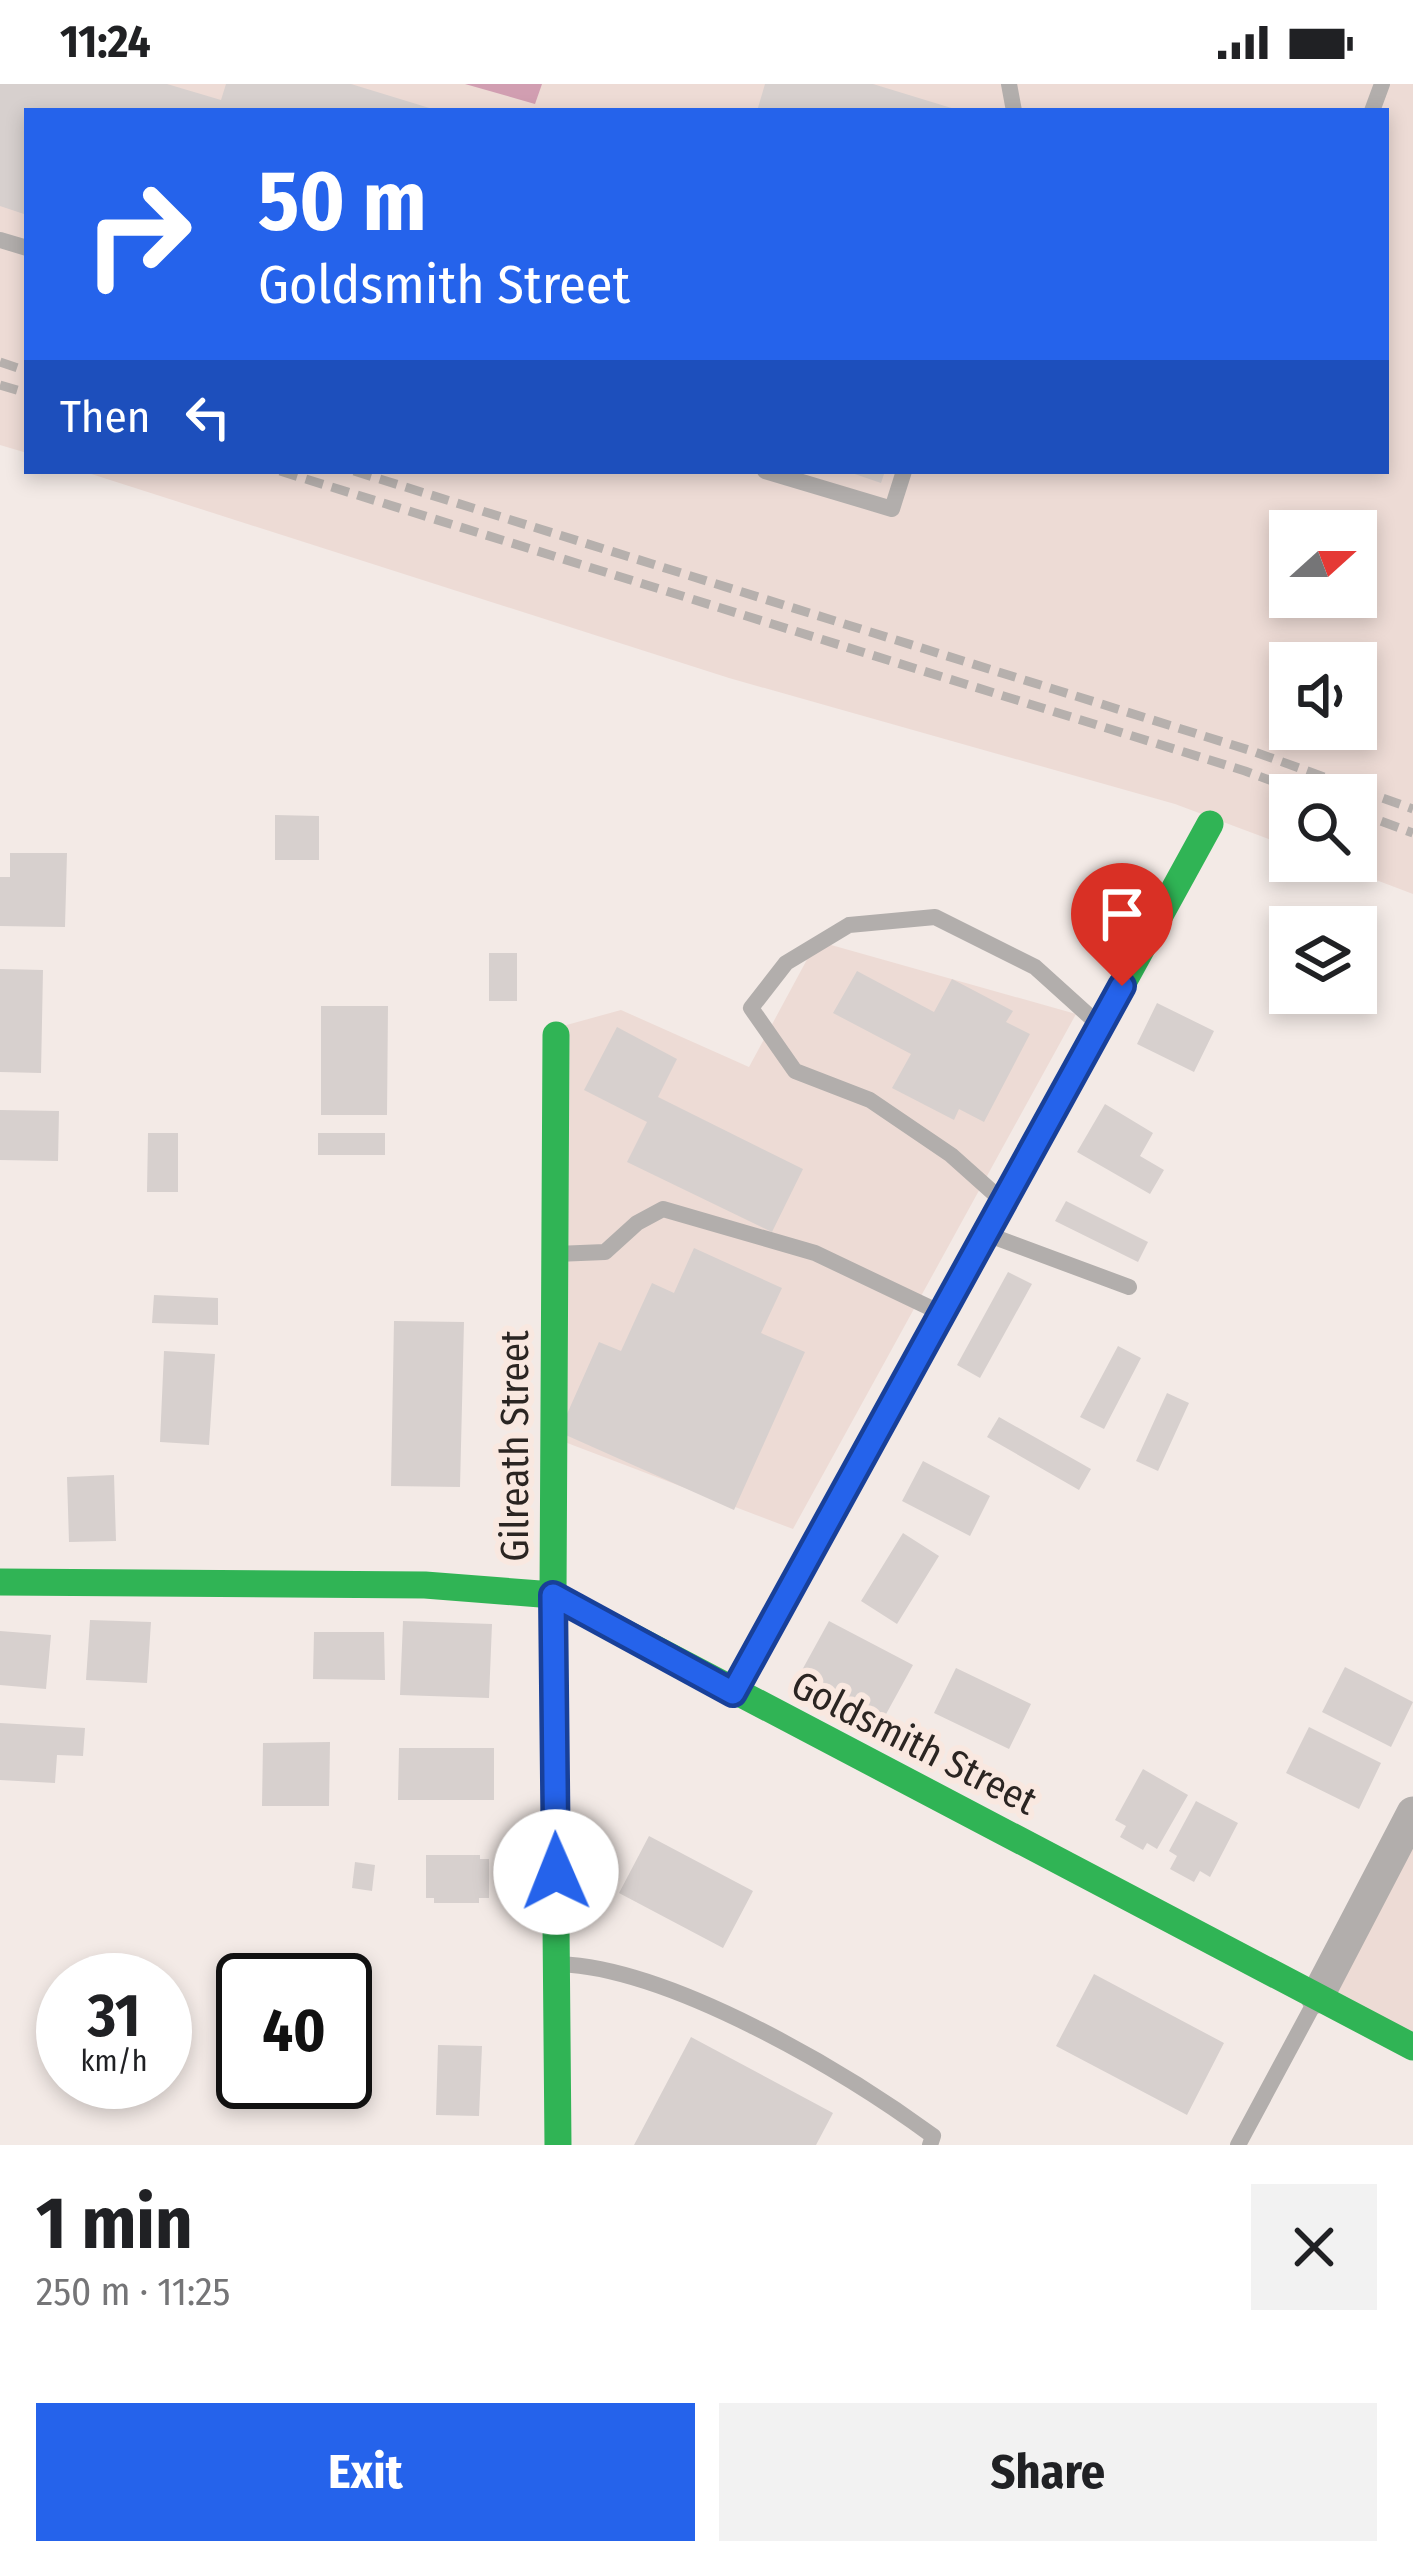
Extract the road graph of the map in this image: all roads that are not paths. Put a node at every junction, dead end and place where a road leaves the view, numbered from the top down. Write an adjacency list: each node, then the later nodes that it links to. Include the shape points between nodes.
1 (775, 474): 2 (lane, via 892,509)
2 (903, 474)
3 (1210, 824): 4 (street)
4 (1100, 1026): 6 (street); 6 (lane, via 1036,968 935,917 849,925 786,964 751,1008 795,1071 870,1100)
5 (556, 1035): 8 (street, Gilreath Street)
6 (1003, 1201): 7 (street)
7 (986, 1233): 9 (lane); 10 (street)
8 (555, 1255): 10 (lane, via 605,1252 663,1209 814,1253); 12 (street, Gilreath Street)
9 (1129, 1287)
10 (942, 1313): 13 (street)
11 (0, 1582): 12 (street, Goldsmith Street, via 425,1585)
12 (553, 1595): 13 (street, Goldsmith Street); 15 (street, Gilreath Street)
13 (733, 1693): 16 (street, Goldsmith Street)
14 (1413, 1813): 16 (street)
15 (556, 1964): 18 (street, Gilreath Street); 19 (lane, via 686,1994 891,2105 933,2136)
16 (1318, 1996): 17 (street, Goldsmith Street); 20 (lane)
17 (1413, 2047)
18 (558, 2145)
19 (930, 2145)
20 (1238, 2145)

